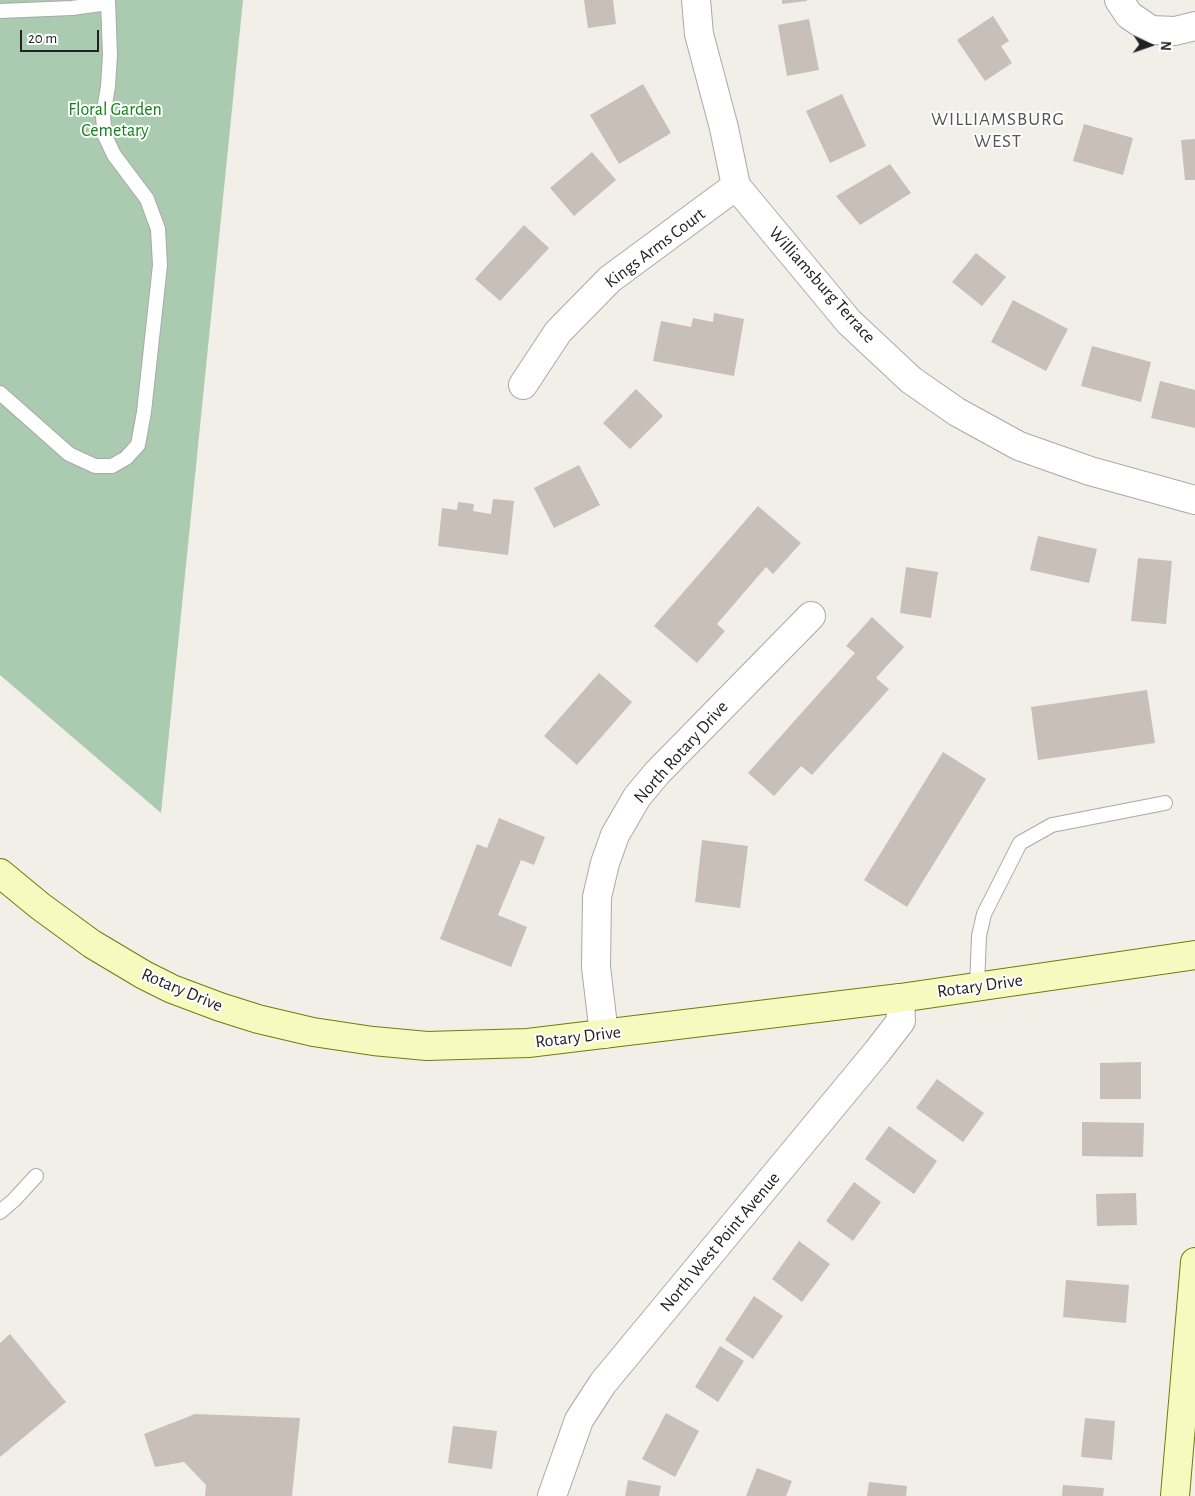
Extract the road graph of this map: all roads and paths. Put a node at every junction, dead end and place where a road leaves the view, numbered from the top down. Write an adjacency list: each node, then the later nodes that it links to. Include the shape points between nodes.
1 (696, 0): 6 (street, Williamsburg Terrace, via 699,34)
2 (1119, 0): 5 (street, via 1129,15 1151,30 1175,31)
3 (108, 2): 4 (lane, via 72,8); 8 (lane, via 110,55 103,117 105,136 114,155 147,199 158,229 160,265 138,445 126,458 112,466 95,466 69,454)
4 (0, 12)
5 (1195, 26)
6 (736, 186): 7 (street, Kings Arms Court, via 610,278 558,332); 9 (street, Williamsburg Terrace, via 849,322 911,380 957,412 1019,446 1090,471)
7 (523, 385)
8 (0, 393)
9 (1195, 500)
10 (811, 616): 16 (street, North Rotary Drive, via 652,779 637,797 615,835 597,897 596,967)
11 (1165, 802): 14 (lane, via 1052,825 1020,843 984,914 979,936)
12 (0, 873): 16 (street, Rotary Drive, via 92,944 144,975 258,1019 313,1032 427,1046 528,1043)
13 (1195, 954): 14 (street, Rotary Drive)
14 (977, 987): 15 (street, Rotary Drive)
15 (900, 998): 16 (street, Rotary Drive); 20 (street, North West Point Avenue, via 901,1022 603,1383 579,1420)
16 (604, 1034)
17 (36, 1176): 18 (lane)
18 (0, 1212)
19 (1195, 1262): 21 (street)
20 (552, 1496)
21 (1174, 1496)

